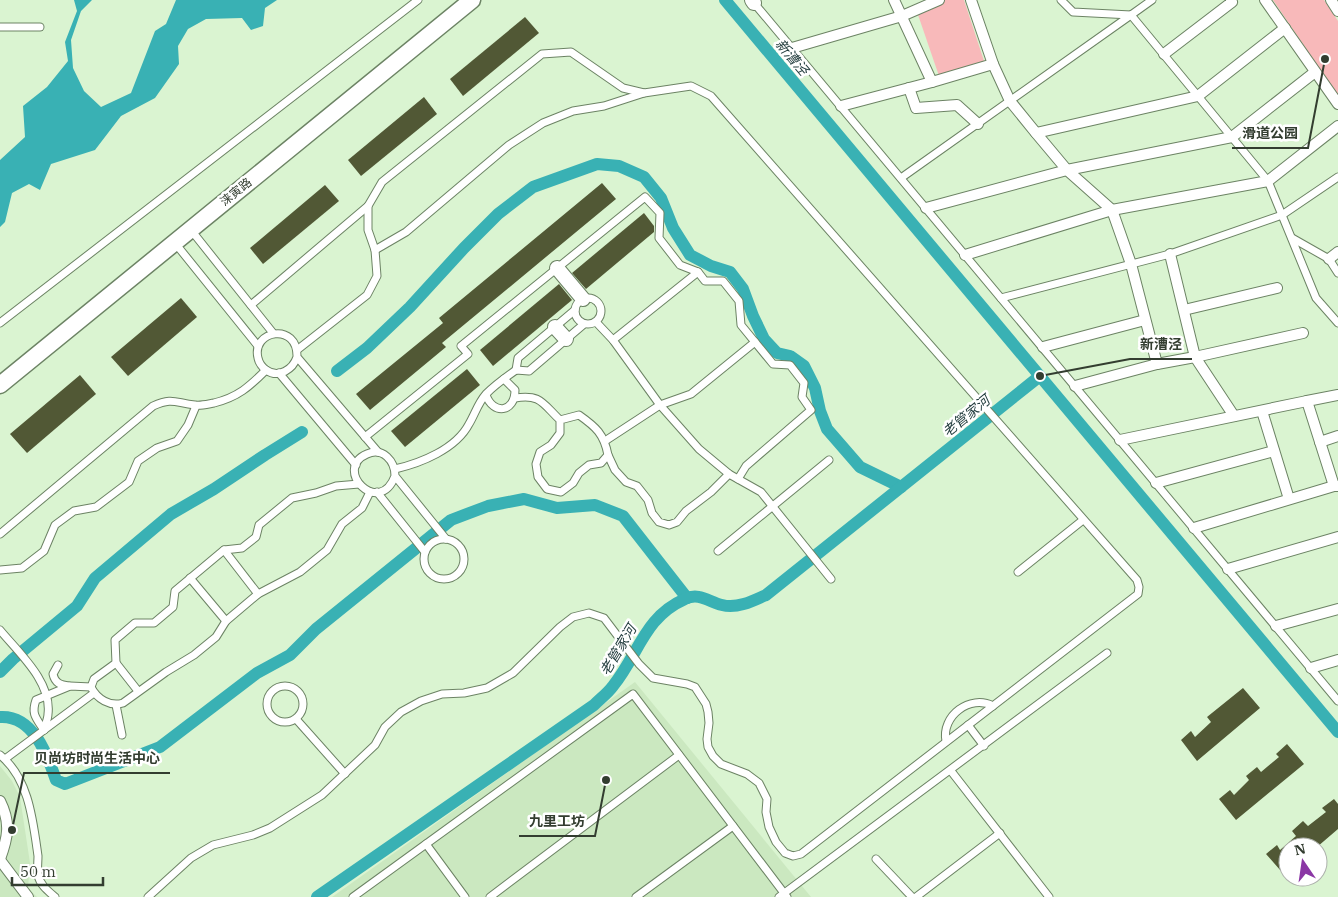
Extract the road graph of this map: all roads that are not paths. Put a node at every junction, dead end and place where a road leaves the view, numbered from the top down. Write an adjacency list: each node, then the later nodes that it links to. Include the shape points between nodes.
1 (418, 0): 63 (lane)
2 (472, 0): 43 (street, 涞寅路)
3 (894, 0): 16 (street)
4 (912, 0): 14 (street)
5 (939, 0): 14 (street)
6 (971, 0): 22 (street)
7 (1061, 0): 15 (lane, via 1073,12)
8 (1152, 0): 15 (lane)
9 (1265, 0): 19 (street)
10 (1331, 0): 13 (street)
11 (753, 1): 20 (lane)
12 (1233, 1): 21 (street)
13 (1338, 11)
14 (913, 12): 16 (street)
15 (1131, 15): 21 (lane); 28 (lane)
16 (902, 16): 20 (street); 24 (street)
17 (0, 27): 18 (lane)
18 (40, 27)
19 (1285, 28): 23 (street); 27 (street)
20 (792, 48): 30 (lane)
21 (1164, 54): 27 (lane)
22 (993, 64): 24 (street); 28 (street)
23 (1315, 72): 29 (street); 34 (street)
24 (932, 82): 25 (street)
25 (909, 88): 30 (street); 31 (street, via 916,108 957,105)
26 (644, 93): 39 (lane, via 624,88 571,52 542,54 382,182); 46 (lane, via 543,122 509,145 406,232); 110 (lane, via 691,86 712,96)
27 (1198, 96): 33 (street); 34 (lane)
28 (1010, 101): 31 (lane); 33 (street)
29 (1338, 104)
30 (841, 106): 37 (lane)
31 (978, 124): 37 (lane)
32 (1338, 126): 38 (street)
33 (1036, 133): 35 (street)
34 (1232, 137): 35 (street); 38 (lane)
35 (1067, 170): 40 (street); 41 (street)
36 (1338, 177): 42 (lane)
37 (901, 178): 40 (lane)
38 (1268, 181): 41 (street); 42 (lane)
39 (368, 206): 46 (lane, via 368,230); 57 (lane)
40 (926, 208): 48 (lane)
41 (1112, 210): 48 (street); 51 (street)
42 (1282, 215): 44 (lane); 49 (lane)
43 (191, 229): 45 (street, 涞寅路); 57 (lane)
44 (1291, 237): 50 (lane); 62 (lane, via 1316,298)
45 (175, 242): 71 (lane); 80 (street, 涞寅路)
46 (375, 250): 73 (lane, via 377,276 367,296)
47 (1338, 252): 50 (street)
48 (965, 254): 56 (lane)
49 (1170, 254): 51 (lane); 59 (street)
50 (1328, 259): 54 (lane)
51 (1131, 264): 56 (lane); 60 (street)
52 (557, 268): 53 (lane, via 645,197 660,213 659,238 680,265); 58 (street); 92 (lane, via 461,346 468,354)
53 (698, 272): 69 (lane); 70 (lane, via 705,281 723,280 738,301 741,325)
54 (1338, 273)
55 (1277, 288): 59 (street)
56 (1001, 298): 72 (lane)
57 (251, 305): 66 (lane)
58 (579, 305): 61 (lane, via 587,298 601,306 601,315); 64 (lane, via 577,318); 65 (lane)
59 (1184, 310): 74 (street)
60 (1146, 320): 72 (street); 75 (street)
61 (596, 322): 64 (lane); 69 (lane)
62 (1338, 323)
63 (0, 324)
64 (584, 324): 68 (lane)
65 (555, 327): 68 (street); 77 (lane, via 518,358)
66 (273, 334): 71 (lane); 73 (lane, via 286,335)
67 (1303, 334): 74 (street)
68 (566, 339): 77 (lane, via 529,370)
69 (613, 340): 86 (lane)
70 (756, 342): 86 (lane, via 691,394); 103 (lane, via 773,364 790,365 804,383 802,397 811,410 746,466)
71 (258, 346): 76 (lane, via 258,360)
72 (1043, 347): 81 (lane)
73 (297, 353): 78 (lane, via 291,368); 92 (lane)
74 (1195, 357): 75 (street); 89 (street)
75 (1157, 364): 81 (street)
76 (266, 370): 78 (lane); 87 (lane, via 244,391 229,399)
77 (516, 370): 79 (lane)
78 (279, 373): 100 (lane)
79 (504, 379): 82 (lane); 84 (lane, via 515,390)
80 (0, 384)
81 (1075, 386): 93 (lane)
82 (486, 395): 84 (lane, via 495,408 503,409); 101 (lane, via 469,426 457,439 433,457)
83 (1338, 395): 85 (street)
84 (515, 398): 90 (lane, via 537,398)
85 (1306, 401): 88 (street); 95 (street)
86 (660, 405): 94 (lane); 102 (lane, via 699,449)
87 (196, 406): 112 (lane, via 175,400 153,406); 119 (lane, via 177,441 157,448 138,461 129,482 96,507 74,511 55,525 44,551 22,568)
88 (1262, 411): 89 (street); 96 (street)
89 (1234, 416): 93 (street)
90 (560, 420): 94 (lane, via 579,415 595,426); 98 (lane, via 560,433 551,445 540,452 536,464 538,477 547,489 561,492 589,465 601,463)
91 (1338, 436): 95 (street)
92 (365, 437): 97 (lane)
93 (1120, 440): 104 (lane)
94 (605, 441): 98 (lane)
95 (1320, 442): 106 (street)
96 (1274, 451): 104 (street); 108 (street)
97 (378, 452): 100 (lane, via 364,455); 101 (lane, via 389,458)
98 (608, 455): 102 (lane, via 615,470 626,482 637,486 648,500 659,522 669,524 677,522)
99 (830, 460): 109 (lane)
100 (356, 465): 105 (lane)
101 (395, 472): 107 (lane, via 389,487); 114 (lane)
102 (729, 474): 103 (lane)
103 (738, 479): 109 (lane, via 761,492)
104 (1156, 483): 111 (lane)
105 (359, 484): 107 (lane); 115 (lane, via 336,486 292,498 259,524 256,537 242,548)
106 (1336, 486): 108 (street)
107 (373, 492): 117 (lane); 123 (lane, via 362,508 342,524 327,550 300,572)
108 (1289, 499): 111 (street)
109 (773, 506): 116 (lane); 122 (lane)
110 (1083, 520): 120 (lane); 139 (lane, via 1137,580 1138,594)
111 (1194, 528): 118 (lane)
112 (0, 534)
113 (1338, 537): 118 (street)
114 (446, 539): 117 (lane, via 434,542); 117 (lane, via 458,545 464,556 462,569 452,578 439,579 428,572 424,566)
115 (224, 550): 121 (lane); 123 (lane)
116 (718, 551)
117 (425, 552)
118 (1228, 569): 126 (lane)
119 (0, 570)
120 (1018, 572)
121 (190, 578): 125 (lane); 130 (lane, via 175,591 173,607 154,623 135,623 115,640)
122 (830, 579)
123 (258, 594): 125 (lane)
124 (1338, 609): 126 (street)
125 (226, 621): 135 (lane, via 216,637 194,655)
126 (1276, 626): 132 (lane)
127 (0, 630): 136 (lane, via 38,676)
128 (1107, 653): 145 (lane)
129 (1338, 660): 132 (street)
130 (116, 663): 134 (lane, via 94,679); 135 (lane)
131 (58, 665): 133 (lane, via 53,674 55,681)
132 (1311, 668): 137 (lane)
133 (70, 686): 134 (lane); 136 (lane)
134 (93, 690): 138 (lane); 142 (lane)
135 (138, 691): 138 (lane)
136 (46, 695): 142 (lane, via 48,713); 142 (lane, via 36,700 33,709)
137 (1338, 700)
138 (116, 706): 143 (lane)
139 (992, 706): 141 (lane); 144 (lane, via 984,701 973,702 956,712 946,724)
140 (296, 718): 140 (lane, via 303,708 298,692 288,686 276,688 268,697 270,714 279,722); 149 (lane)
141 (968, 725): 144 (lane); 145 (lane)
142 (44, 730): 147 (lane)
143 (122, 735)
144 (946, 741): 149 (lane, via 801,854 785,854 769,827 767,799 760,783 748,774 721,764 708,747 708,712 695,687 653,678 604,618 589,613 573,617 513,673 487,688 442,694 401,712 385,727 375,745)
145 (984, 746): 148 (lane)
146 (679, 755): 151 (lane); 153 (lane, via 633,694); 162 (lane)
147 (3, 757): 158 (lane, via 19,777 27,797 38,857 38,875)
148 (951, 771): 152 (lane); 156 (lane)
149 (345, 774): 159 (lane, via 322,795 270,828 213,845 192,858)
150 (0, 801): 155 (street, via 6,813 8,838)
151 (733, 826): 156 (lane); 163 (lane)
152 (1000, 833): 164 (lane); 165 (lane)
153 (426, 844): 160 (lane); 161 (lane)
154 (876, 859): 164 (lane)
155 (0, 860): 157 (street)
156 (783, 896)
157 (28, 897)
158 (54, 897)
159 (148, 897)
160 (353, 897)
161 (465, 897)
162 (490, 897)
163 (636, 897)
164 (914, 897)
165 (1048, 897)

